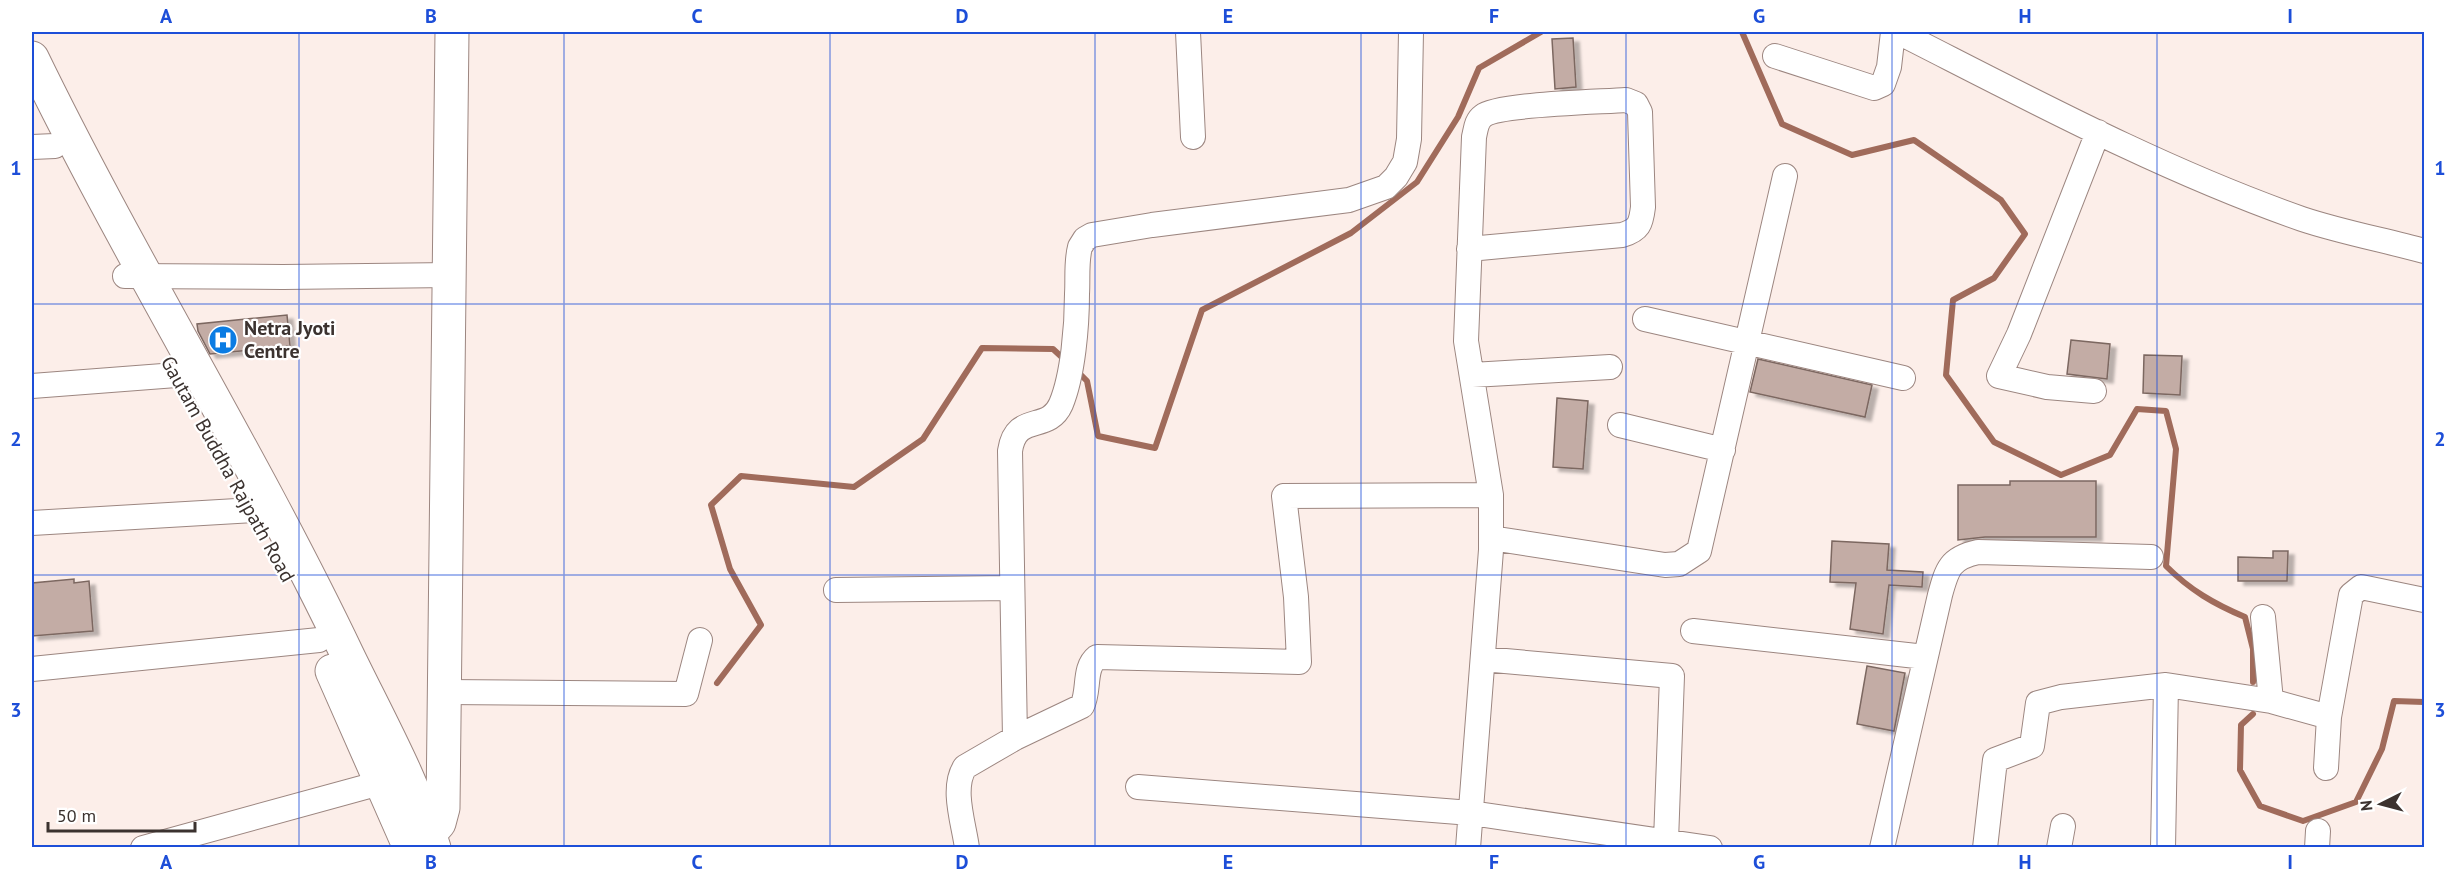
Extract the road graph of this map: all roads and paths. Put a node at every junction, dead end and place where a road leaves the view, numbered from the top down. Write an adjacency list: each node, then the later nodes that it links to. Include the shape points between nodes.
1 (452, 32): 15 (main road)
2 (1188, 32): 10 (street)
3 (1411, 32): 32 (street, via 1405,162 1391,182 1349,200 1152,225 1085,239 1077,257 1072,351 1057,412 1019,429 1012,442)
4 (1893, 32): 6 (street, via 1889,67 1883,84 1874,88)
5 (1898, 32): 9 (street)
6 (1775, 56)
7 (32, 58): 16 (main road)
8 (32, 98): 11 (main road, Gautam Buddha Rajpath Road)
9 (2098, 132): 14 (street, via 2200,179 2303,219); 24 (street, via 1999,376 2047,387)
10 (1192, 137)
11 (43, 147): 16 (main road, Gautam Buddha Rajpath Road)
12 (1785, 176): 18 (street)
13 (1469, 249): 13 (street, via 1474,137 1482,117 1503,110 1626,100 1636,104 1640,112 1643,207 1638,229 1622,235); 21 (street, via 1466,341)
14 (2424, 251)
15 (450, 274): 16 (street); 43 (main road)
16 (134, 276): 20 (main road, Gautam Buddha Rajpath Road); 52 (main road, via 283,526 379,720)
17 (1645, 319): 18 (street)
18 (1749, 341): 22 (street); 26 (street)
19 (1610, 367): 21 (street)
20 (176, 375): 23 (street); 28 (main road, Gautam Buddha Rajpath Road)
21 (1472, 375): 27 (street)
22 (1903, 378)
23 (32, 386)
24 (2094, 391)
25 (1620, 425): 26 (street)
26 (1723, 450): 30 (street, via 1699,551 1679,564)
27 (1491, 495): 30 (street); 46 (street, via 1284,496 1299,662 1097,657 1089,670 1082,706)
28 (254, 510): 29 (street); 37 (main road, Gautam Buddha Rajpath Road)
29 (32, 523)
30 (1491, 538): 40 (street)
31 (2151, 557): 39 (street, via 1978,552 1962,556 1945,576)
32 (1012, 588): 33 (street); 46 (street)
33 (836, 590)
34 (2424, 600): 45 (street, via 2355,589)
35 (2263, 617): 44 (street)
36 (1694, 631): 39 (street)
37 (319, 640): 41 (street); 48 (main road, Gautam Buddha Rajpath Road)
38 (700, 640): 43 (street, via 686,694)
39 (1925, 657): 57 (street)
40 (1483, 659): 50 (street); 51 (street, via 1672,676)
41 (32, 669)
42 (2166, 685): 44 (street); 58 (street, via 2038,703 2032,746 1995,760); 59 (street)
43 (445, 692): 52 (main road, via 443,808 439,822)
44 (2271, 701): 45 (street)
45 (2329, 717): 47 (street)
46 (1015, 738): 54 (street, via 965,767 960,775)
47 (2326, 768)
48 (380, 783): 52 (main road, Gautam Buddha Rajpath Road); 53 (street)
49 (1138, 787): 50 (street)
50 (1471, 813): 51 (street); 55 (street)
51 (1666, 841): 56 (street)
52 (422, 844)
53 (143, 848)
54 (967, 848)
55 (1468, 848)
56 (1710, 848)
57 (1882, 848)
58 (1985, 848)
59 (2163, 848)

